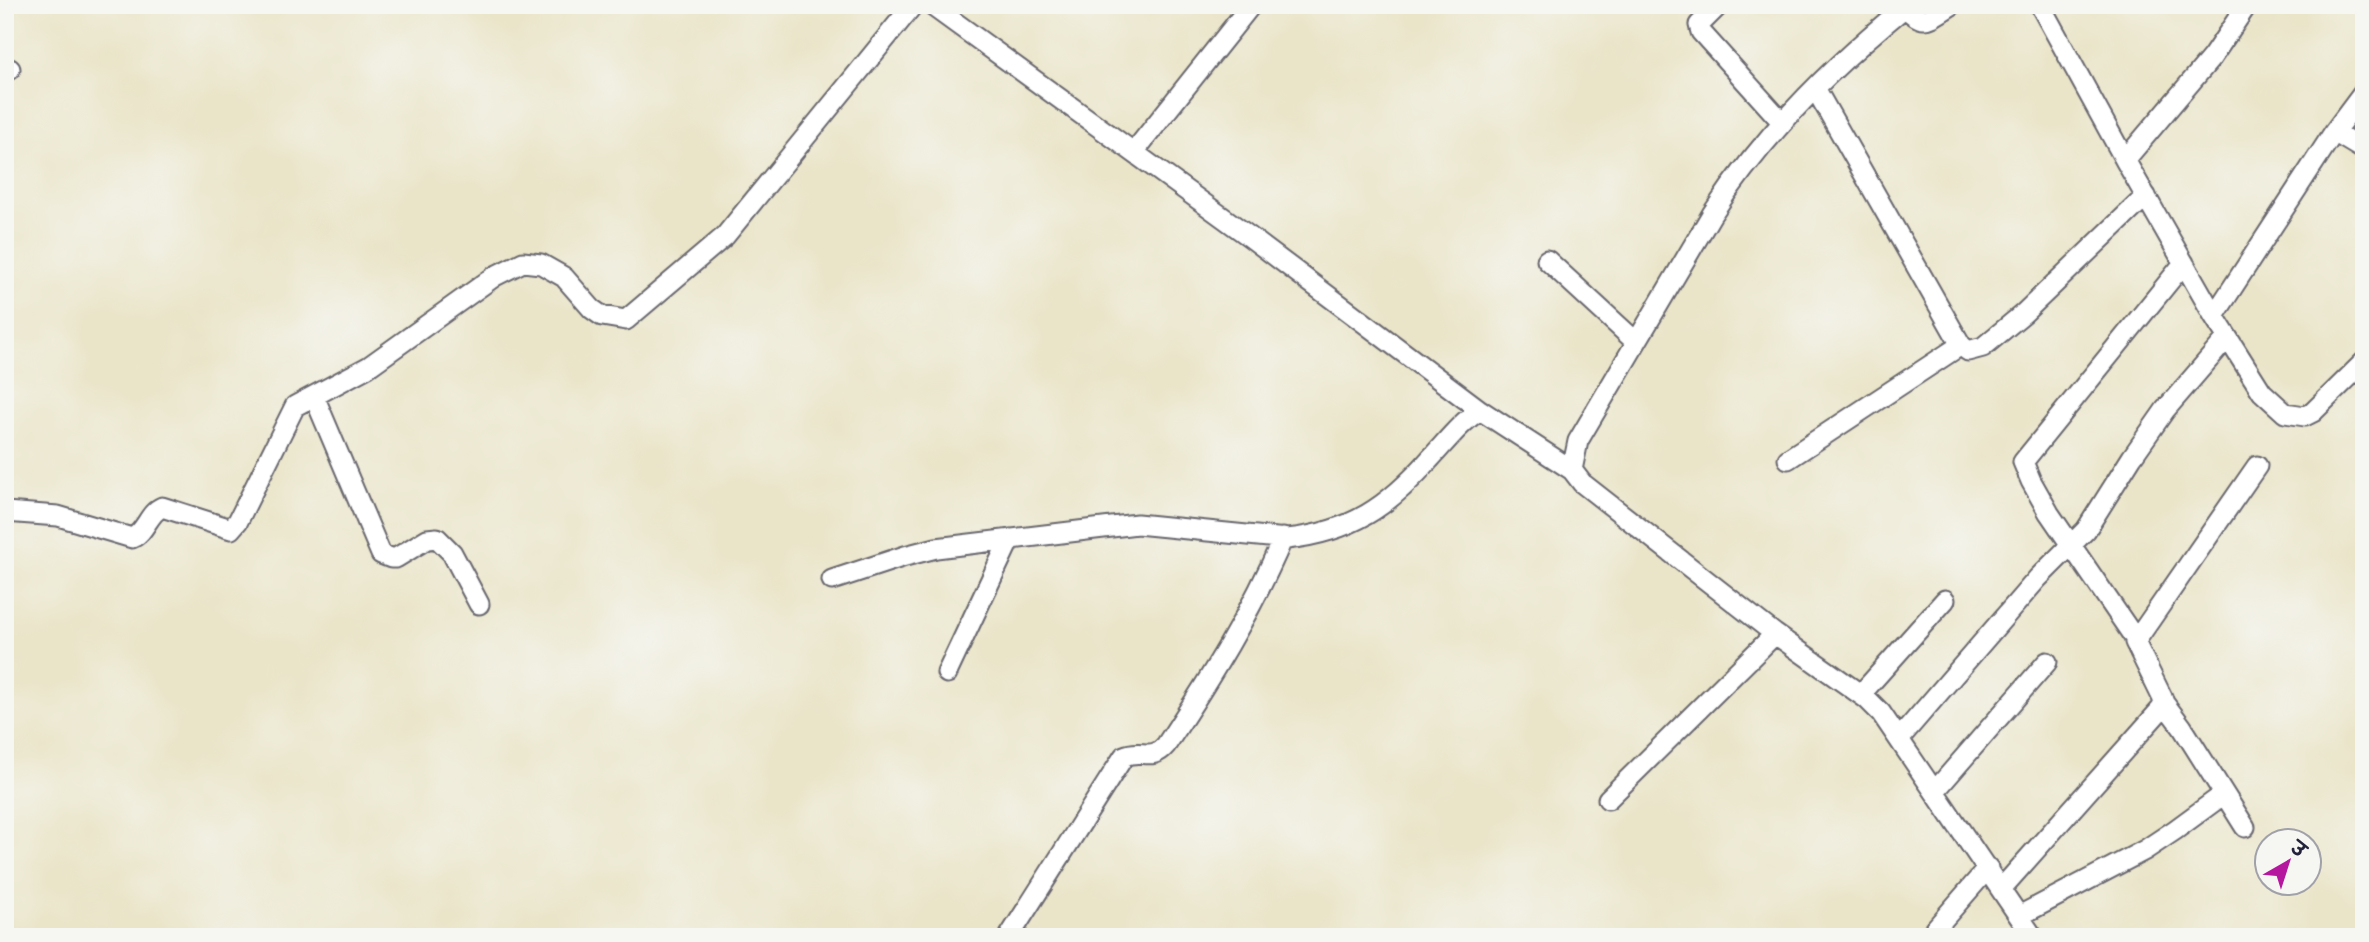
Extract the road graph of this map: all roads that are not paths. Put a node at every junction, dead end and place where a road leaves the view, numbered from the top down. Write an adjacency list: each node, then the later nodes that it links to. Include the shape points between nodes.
1 (913, 5): 24 (street, via 725,236 626,320 601,316 564,277 541,264 523,262 495,275 368,366)
2 (931, 5): 14 (street)
3 (1251, 5): 14 (street)
4 (1719, 5): 11 (street, via 1699,25 1701,32)
5 (1952, 5): 8 (street, via 1922,21)
6 (2040, 5): 15 (street)
7 (2248, 5): 15 (street)
8 (1904, 6): 9 (street)
9 (1815, 88): 11 (street); 22 (street)
10 (2364, 92): 12 (street)
11 (1782, 122): 21 (street, via 1735,178)
12 (2334, 132): 13 (street); 19 (street)
13 (2364, 150)
14 (1134, 152): 25 (street)
15 (2125, 160): 16 (street)
16 (2146, 196): 18 (street); 22 (street, via 1983,347 1968,351)
17 (1547, 260): 21 (street)
18 (2183, 263): 19 (street); 32 (street, via 2025,456 2031,481)
19 (2214, 316): 20 (street)
20 (2227, 338): 23 (street, via 2262,392 2278,410 2292,415 2312,412); 32 (street, via 2165,410 2092,521)
21 (1636, 342): 28 (street, via 1578,441)
22 (1961, 345): 26 (street)
23 (2364, 362)
24 (314, 396): 29 (street, via 291,411 239,521 231,529 162,507 132,538 58,516); 35 (street, via 381,554 396,558 437,538 452,553)
25 (1480, 410): 28 (street); 30 (street, via 1405,487 1364,517 1311,536)
26 (1788, 459)
27 (2257, 466): 37 (street)
28 (1572, 470): 36 (street, via 1582,483)
29 (5, 512)
30 (1283, 538): 31 (street, via 1137,524); 50 (street, via 1246,618 1166,745 1152,755 1133,752 1125,756)
31 (1010, 539): 33 (street, via 926,551); 39 (street)
32 (2071, 545): 37 (street); 42 (street)
33 (832, 580)
34 (1945, 600): 40 (street)
35 (479, 604)
36 (1775, 634): 40 (street); 45 (street)
37 (2136, 640): 41 (street)
38 (2047, 662): 43 (street)
39 (947, 673)
40 (1861, 694): 42 (street, via 1881,712)
41 (2164, 703): 44 (street); 48 (street)
42 (1899, 739): 43 (street)
43 (1935, 791): 47 (street)
44 (2224, 793): 46 (street); 49 (street, via 2144,850)
45 (1608, 799)
46 (2245, 827)
47 (1988, 868): 48 (street); 51 (street)
48 (2001, 888): 49 (street)
49 (2019, 915): 52 (street)
50 (1009, 937)
51 (1928, 937)
52 (2034, 937)

